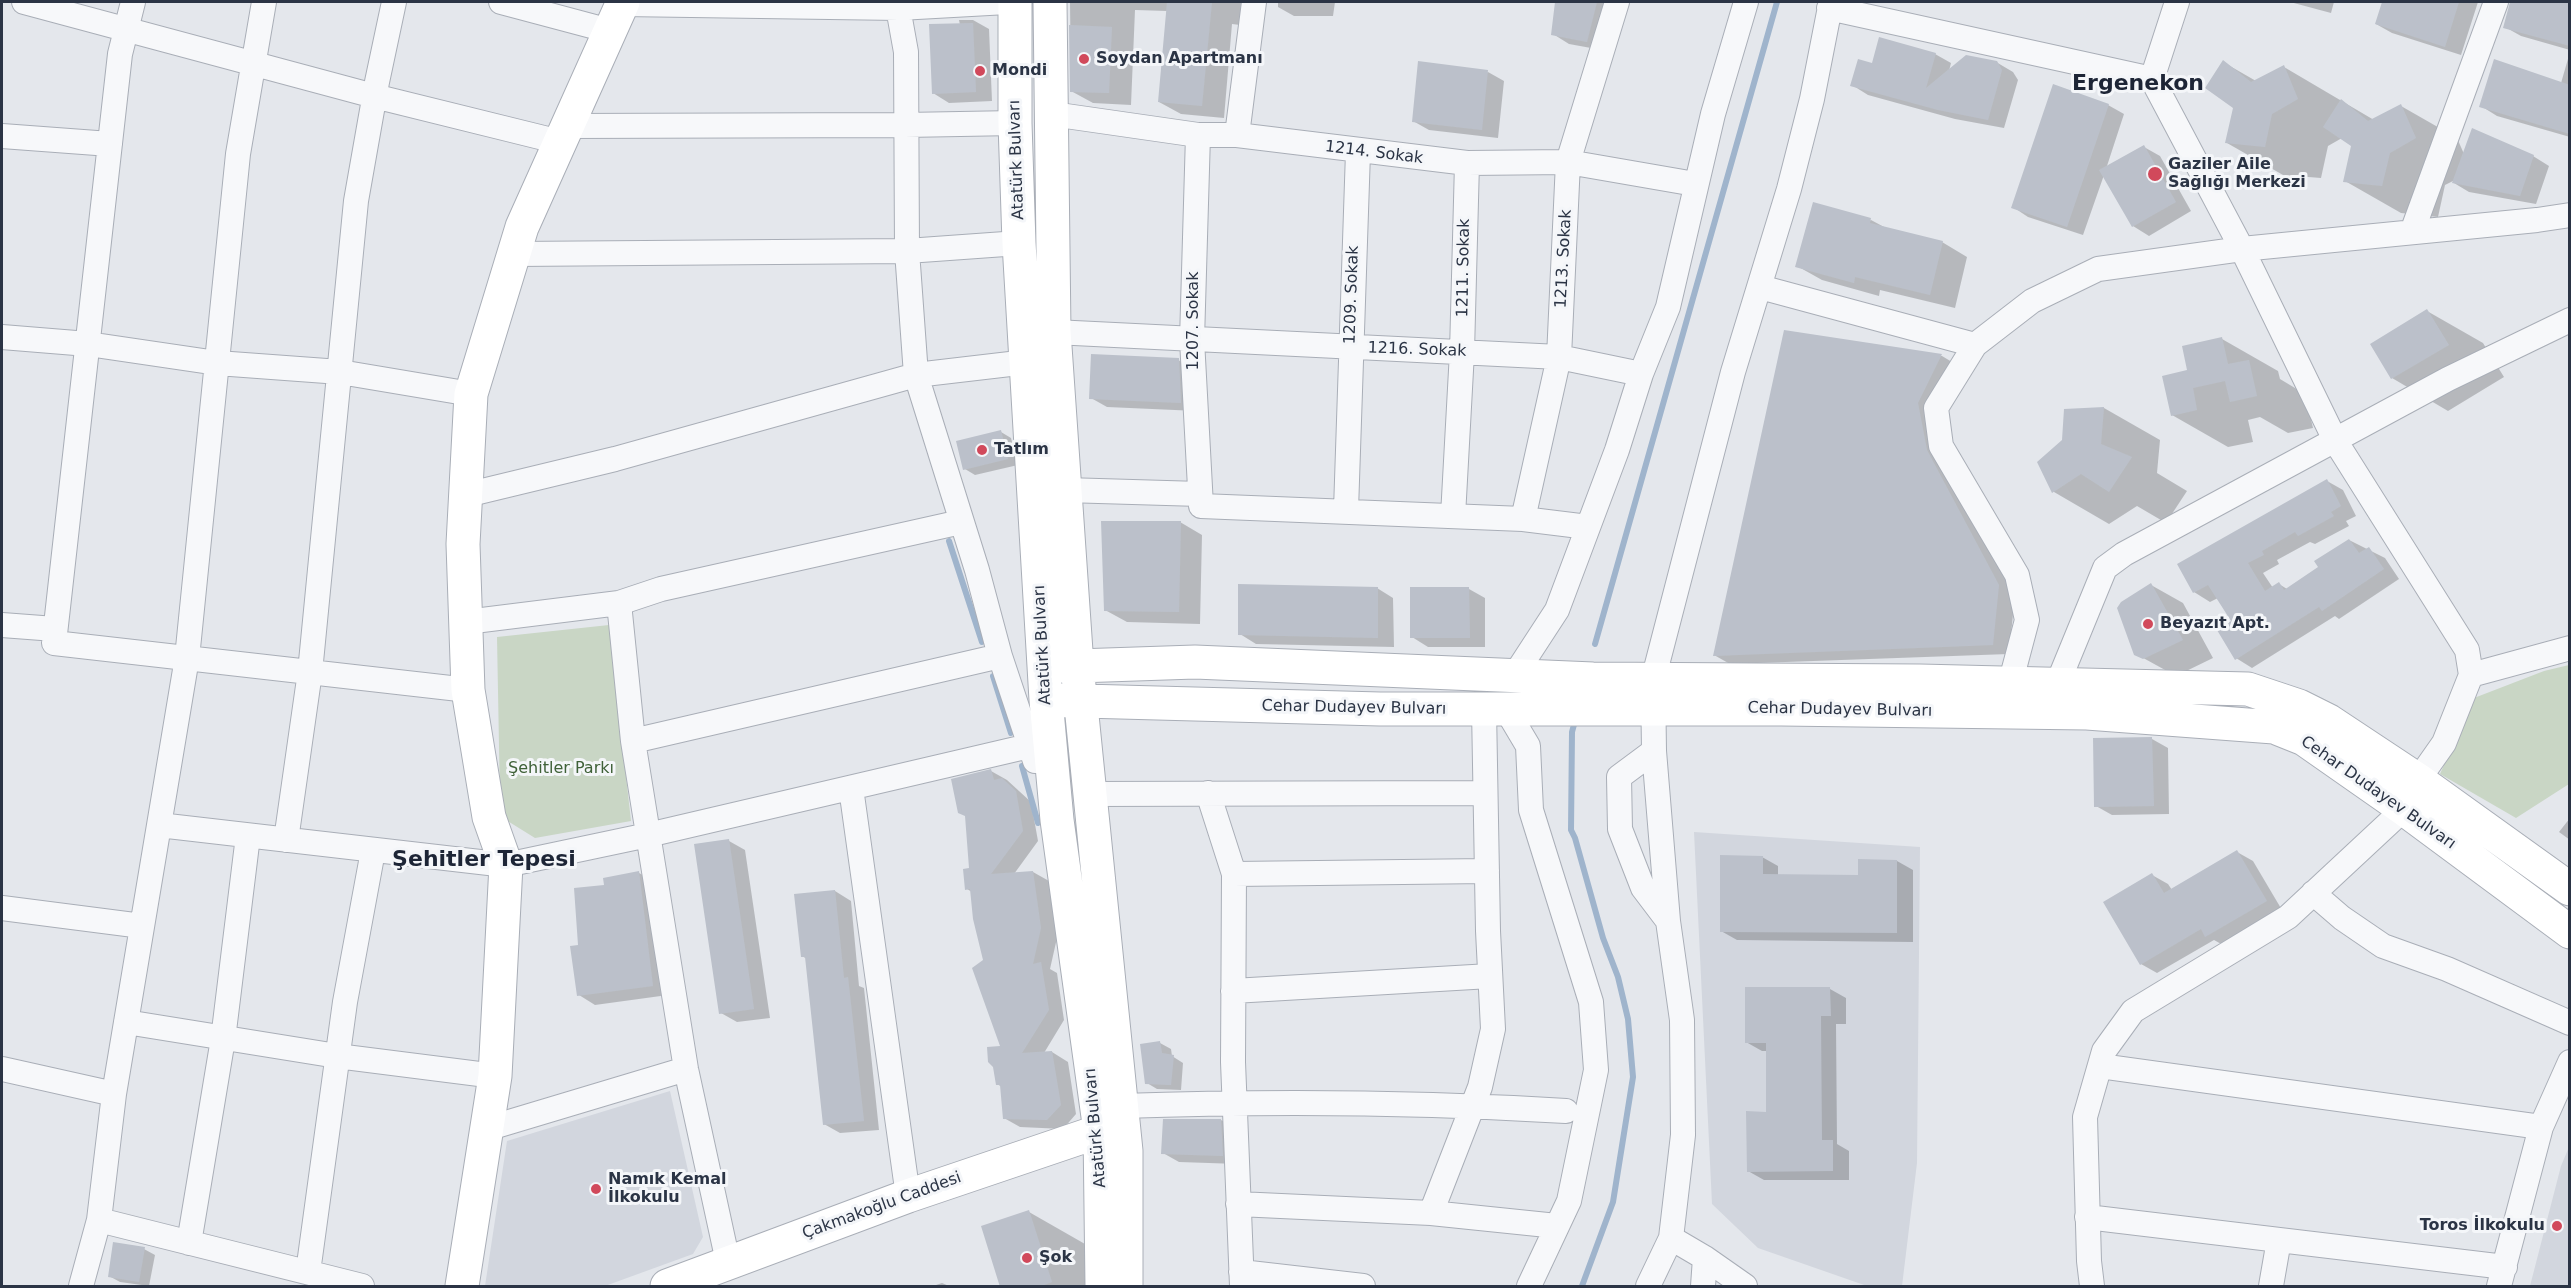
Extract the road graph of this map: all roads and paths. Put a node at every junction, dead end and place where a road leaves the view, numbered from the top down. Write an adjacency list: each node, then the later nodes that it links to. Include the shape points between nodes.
1 (24, 2): 17 (street)
2 (133, 2): 17 (street)
3 (264, 2): 18 (street)
4 (394, 2): 20 (street)
5 (501, 2): 16 (street)
6 (1007, 2): 14 (street)
7 (1014, 2): 22 (street, Atatürk Bulvarı)
8 (1050, 2): 21 (street, Atatürk Bulvarı)
9 (1254, 2): 26 (street)
10 (1617, 2): 30 (street, 1213. Sokak)
11 (1746, 2): 32 (street)
12 (2177, 2): 19 (street)
13 (2496, 2): 34 (street)
14 (898, 5): 16 (street); 23 (street, via 906,52)
15 (1830, 5): 19 (street); 39 (street, via 1812,99)
16 (618, 12): 24 (street)
17 (126, 30): 18 (street); 28 (street)
18 (253, 64): 20 (street); 50 (street, via 238,154)
19 (2152, 79): 36 (street)
20 (374, 96): 24 (street); 51 (street, via 356,201)
21 (1052, 114): 25 (street, 1214. Sokak); 41 (street, Atatürk Bulvarı)
22 (1015, 123): 23 (street); 35 (street, Atatürk Bulvarı)
23 (905, 125): 24 (street); 37 (street)
24 (564, 134): 38 (street)
25 (1198, 135): 26 (street, 1214. Sokak); 43 (street, 1207. Sokak)
26 (1237, 135): 29 (street, 1214. Sokak)
27 (2, 136): 28 (street)
28 (110, 144): 44 (street)
29 (1358, 152): 31 (street, 1214. Sokak); 46 (street, 1209. Sokak)
30 (1568, 162): 31 (street, 1214. Sokak); 32 (street, 1214. Sokak); 48 (street, 1213. Sokak)
31 (1467, 163): 47 (street, 1211. Sokak)
32 (1695, 184): 52 (street, via 1668,307)
33 (2570, 215): 34 (street)
34 (2412, 232): 36 (street)
35 (1019, 243): 37 (street); 49 (street, Atatürk Bulvarı)
36 (2242, 249): 45 (street, via 2098,269 2032,301); 55 (street)
37 (908, 251): 38 (street); 53 (street)
38 (514, 254): 54 (street)
39 (1760, 287): 45 (street); 78 (street, via 1733,372)
40 (2570, 320): 55 (street, via 2448,379)
41 (1054, 332): 43 (street, 1216. Sokak); 56 (street, Atatürk Bulvarı)
42 (2, 337): 44 (street)
43 (1192, 340): 46 (street, 1216. Sokak); 58 (street, 1207. Sokak)
44 (88, 344): 50 (street); 67 (street)
45 (1975, 345): 75 (street, via 1936,408 1941,446 2017,575 2027,620)
46 (1350, 347): 47 (street, 1216. Sokak); 59 (street, 1209. Sokak)
47 (1462, 352): 48 (street, 1216. Sokak); 60 (street, 1211. Sokak)
48 (1559, 357): 52 (street, 1216. Sokak); 61 (street, 1213. Sokak)
49 (1027, 362): 53 (street); 71 (street, Atatürk Bulvarı)
50 (217, 363): 51 (street); 70 (street)
51 (340, 372): 54 (street); 72 (street)
52 (1641, 374): 63 (street)
53 (916, 375): 57 (street, via 615,459); 62 (street)
54 (471, 394): 57 (street)
55 (2336, 442): 73 (street, via 2467,650); 76 (street, via 2124,554 2105,568)
56 (1065, 490): 58 (street); 71 (street, Atatürk Bulvarı)
57 (466, 495): 65 (street)
58 (1200, 500): 59 (street)
59 (1346, 510): 60 (street)
60 (1454, 516): 61 (street)
61 (1523, 519): 63 (street)
62 (961, 522): 64 (street, via 661,589); 69 (street)
63 (1588, 527): 74 (street, via 1557,610)
64 (619, 603): 65 (street); 82 (street)
65 (466, 622): 77 (street)
66 (2, 625): 67 (street)
67 (55, 629): 70 (street, via 54,643)
68 (2570, 648): 73 (street)
69 (1000, 656): 82 (street); 83 (street)
70 (187, 658): 72 (street); 92 (street)
71 (1061, 666): 74 (street, Cehar Dudayev Bulvarı, via 1195,662); 79 (street, Atatürk Bulvarı); 80 (street, Atatürk Bulvarı)
72 (310, 672): 77 (street); 95 (street)
73 (2471, 675): 85 (street, via 2444,743)
74 (1514, 676): 78 (street, Cehar Dudayev Bulvarı)
75 (2010, 684): 76 (street, Cehar Dudayev Bulvarı); 78 (street, Cehar Dudayev Bulvarı)
76 (2057, 685): 85 (street, Cehar Dudayev Bulvarı, via 2248,689 2329,721)
77 (468, 690): 97 (street, via 489,817)
78 (1652, 694): 81 (street, Cehar Dudayev Bulvarı); 84 (street); 90 (street, Cehar Dudayev Bulvarı, via 2087,714 2274,727 2304,739)
79 (1046, 700): 80 (street, Cehar Dudayev Bulvarı); 91 (street, Atatürk Bulvarı)
80 (1082, 703): 81 (street, Cehar Dudayev Bulvarı); 89 (street, Atatürk Bulvarı)
81 (1495, 709): 88 (street); 130 (street, via 1528,746 1531,810 1591,1002 1596,1070 1569,1201)
82 (633, 741): 93 (street)
83 (1029, 746): 86 (street); 91 (street)
84 (1654, 751): 103 (street); 103 (street, via 1619,777 1620,829 1643,888)
85 (2418, 780): 90 (street); 100 (street, Cehar Dudayev Bulvarı)
86 (851, 788): 93 (street); 125 (street)
87 (1208, 793): 88 (street); 89 (street); 99 (street)
88 (1485, 793): 98 (street)
89 (1090, 794): 120 (street, Atatürk Bulvarı)
90 (2404, 809): 101 (street); 105 (street, Cehar Dudayev Bulvarı)
91 (1057, 820): 124 (street, Atatürk Bulvarı)
92 (159, 825): 94 (street); 104 (street)
93 (648, 835): 97 (street); 114 (street)
94 (248, 836): 95 (street); 110 (street)
95 (286, 840): 96 (street)
96 (373, 851): 97 (street); 111 (street)
97 (506, 865): 116 (street)
98 (1487, 871): 99 (street); 106 (street)
99 (1234, 874): 107 (street)
100 (2570, 889)
101 (2313, 893): 109 (street, via 2383,946 2447,969); 113 (street, via 2288,917 2133,1011 2104,1051)
102 (2, 908): 104 (street)
103 (1668, 921): 131 (street, via 1682,1020 1683,1135)
104 (142, 926): 108 (street)
105 (2570, 932)
106 (1490, 976): 107 (street); 119 (street, via 1493,1029)
107 (1233, 991): 118 (street)
108 (126, 1022): 110 (street); 117 (street)
109 (2570, 1023)
110 (223, 1039): 111 (street); 133 (street)
111 (338, 1056): 116 (street); 137 (street)
112 (2570, 1062): 122 (street)
113 (2100, 1066): 122 (street); 128 (street, via 2085,1117)
114 (686, 1069): 123 (street); 135 (street)
115 (2, 1070): 117 (street)
116 (495, 1076): 123 (street)
117 (114, 1094): 129 (street)
118 (1234, 1102): 119 (street); 120 (street); 126 (street)
119 (1473, 1105): 121 (street); 127 (street)
120 (1121, 1106): 145 (street, Atatürk Bulvarı, via 1126,1151)
121 (1566, 1111)
122 (2541, 1127): 138 (street)
123 (486, 1129): 136 (street)
124 (1100, 1131): 125 (street, Çakmakoğlu Caddesi); 144 (street, Atatürk Bulvarı)
125 (908, 1196): 135 (street, Çakmakoğlu Caddesi)
126 (1238, 1204): 127 (street); 139 (street)
127 (1431, 1213): 130 (street)
128 (2087, 1217): 132 (street); 151 (street)
129 (99, 1220): 133 (street); 140 (street)
130 (1557, 1226): 147 (street)
131 (1671, 1238): 134 (street); 148 (street)
132 (2279, 1240): 138 (street); 152 (street)
133 (189, 1243): 137 (street)
134 (1705, 1258): 149 (street); 150 (street)
135 (728, 1262): 143 (street, Çakmakoğlu Caddesi)
136 (465, 1271): 142 (street)
137 (308, 1272): 141 (street)
138 (2502, 1277)
139 (1241, 1279): 146 (street)
140 (81, 1287)
141 (362, 1287)
142 (442, 1287)
143 (667, 1287)
144 (1102, 1287)
145 (1126, 1287)
146 (1363, 1287)
147 (1529, 1287)
148 (1648, 1287)
149 (1702, 1287)
150 (1745, 1287)
151 (2092, 1287)
152 (2271, 1287)

